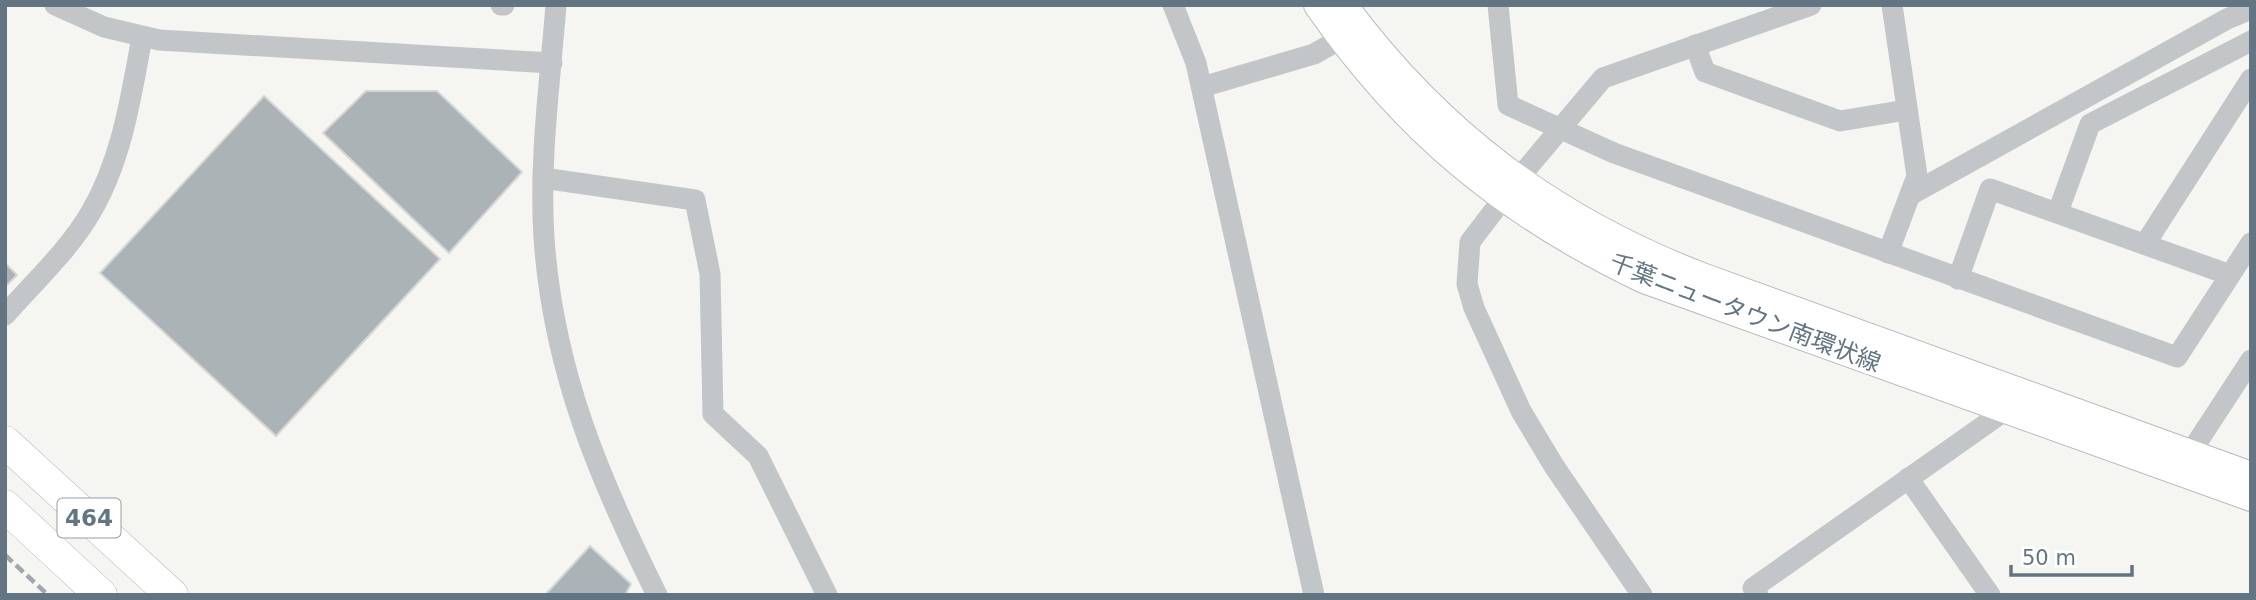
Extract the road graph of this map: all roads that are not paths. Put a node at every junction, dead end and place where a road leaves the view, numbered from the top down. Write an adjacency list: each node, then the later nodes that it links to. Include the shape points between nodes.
1 (55, 5): 11 (street, via 95,24)
2 (556, 5): 14 (street)
3 (1173, 5): 16 (street)
4 (1317, 5): 10 (main road, 千葉ニュータウン南環状線)
5 (1344, 5): 10 (main road, 千葉ニュータウン南環状線)
6 (1498, 5): 18 (street, via 1508,105)
7 (1811, 5): 12 (street)
8 (1892, 5): 17 (street)
9 (2251, 9): 21 (street)
10 (1351, 33): 16 (street, via 1314,54); 20 (main road, 千葉ニュータウン南環状線, via 1392,103 1469,173)
11 (142, 37): 14 (street); 28 (street, via 123,135 108,179 71,241)
12 (1695, 45): 17 (street, via 1705,72 1840,121); 18 (street, via 1604,78)
13 (2248, 49): 22 (street, via 2090,124)
14 (552, 64): 19 (street)
15 (2251, 79): 24 (street)
16 (1202, 87): 41 (street)
17 (1906, 110): 21 (street, via 1917,176)
18 (1562, 127): 20 (street); 25 (street, via 1614,153)
19 (543, 178): 39 (street, via 550,291 565,372 597,470); 40 (street, via 695,200 710,274 713,414 758,456)
20 (1510, 189): 30 (main road, 千葉ニュータウン南環状線, via 1584,252 1644,280); 32 (main road, 千葉ニュータウン南環状線, via 1651,257); 42 (street, via 1470,242 1467,284 1474,308 1521,411)
21 (1910, 195): 25 (street)
22 (2058, 212): 24 (street); 27 (street, via 1990,189)
23 (2251, 243): 26 (street)
24 (2145, 244): 26 (street)
25 (1888, 253): 27 (street)
26 (2230, 275): 27 (street, via 2177,357)
27 (1958, 279)
28 (5, 315)
29 (2251, 360): 32 (street)
30 (2006, 410): 32 (main road, 千葉ニュータウン南環状線); 34 (street)
31 (5, 442): 38 (highway, 464)
32 (2184, 462): 33 (main road, 千葉ニュータウン南環状線); 35 (main road, 千葉ニュータウン南環状線)
33 (2251, 474)
34 (1908, 478): 43 (street, via 1753,587); 44 (street)
35 (2251, 498)
36 (5, 506): 37 (highway, 464)
37 (101, 595)
38 (172, 595)
39 (657, 595)
40 (827, 595)
41 (1314, 595)
42 (1643, 595)
43 (1758, 595)
44 (1990, 595)

